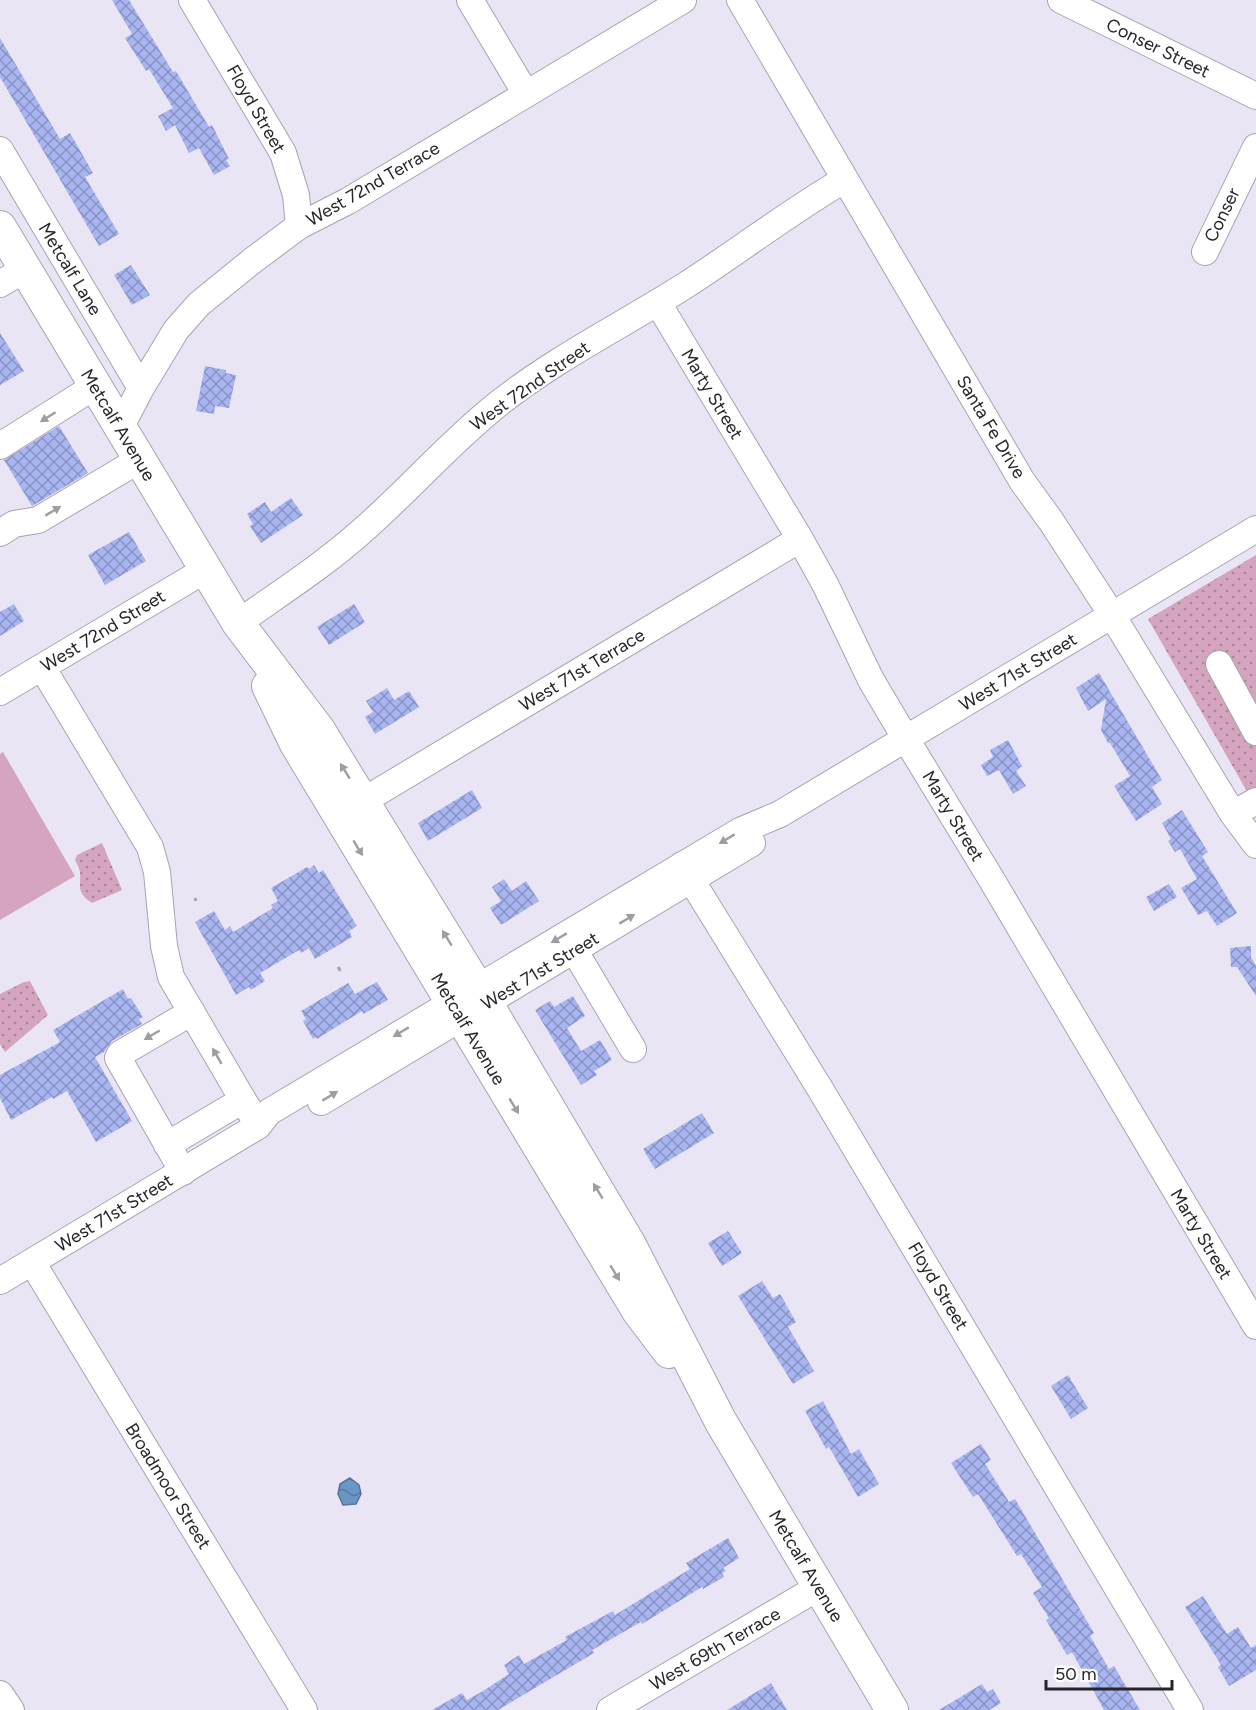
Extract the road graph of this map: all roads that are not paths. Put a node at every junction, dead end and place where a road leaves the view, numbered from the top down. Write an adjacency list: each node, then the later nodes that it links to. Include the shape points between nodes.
1 (192, 0): 11 (street, Floyd Street, via 283,153 296,195)
2 (470, 0): 6 (street)
3 (683, 0): 6 (street, West 72nd Terrace)
4 (740, 0): 10 (street, Santa Fe Drive)
5 (1060, 0): 7 (street, Conser Street)
6 (526, 94): 11 (street, West 72nd Terrace, via 348,201)
7 (1256, 96)
8 (1256, 147): 13 (street, Conser)
9 (0, 150): 17 (street, Metcalf Lane)
10 (844, 180): 15 (street, West 72nd Street); 25 (street, Santa Fe Drive, via 1022,481)
11 (299, 226): 17 (street, West 72nd Terrace, via 199,304 176,330)
12 (0, 227): 14 (main road, Metcalf Avenue)
13 (1205, 252)
14 (12, 276): 16 (main road, Metcalf Avenue)
15 (658, 303): 23 (street, Marty Street); 26 (street, West 72nd Street, via 500,402 459,436 362,532)
16 (95, 386): 18 (main road, Metcalf Avenue); 19 (street, one-way to 19)
17 (141, 388): 18 (street, West 72nd Terrace)
18 (120, 429): 20 (main road, Metcalf Avenue)
19 (0, 446)
20 (139, 460): 22 (street, one-way to 20, via 14,525 38,520); 24 (main road, Metcalf Avenue)
21 (1256, 529): 25 (street, West 71st Street)
22 (0, 533)
23 (800, 539): 31 (street, Marty Street, via 871,680); 32 (street, West 71st Terrace)
24 (206, 570): 26 (main road, Metcalf Avenue); 28 (street, West 72nd Street)
25 (1112, 615): 31 (street, West 71st Street); 34 (street, Santa Fe Drive)
26 (238, 622): 32 (main road, Metcalf Avenue, one-way to 26, via 319,730); 38 (main road, Metcalf Avenue, one-way to 38, via 296,744)
27 (1219, 664): 30 (street)
28 (42, 667): 29 (street, West 72nd Street); 39 (street, via 150,847 171,977)
29 (0, 692)
30 (1256, 732)
31 (906, 739): 36 (street, West 71st Street, via 780,814 750,845); 47 (street, Marty Street)
32 (363, 801): 38 (main road, Metcalf Avenue, one-way to 32)
33 (1256, 801): 34 (street)
34 (1233, 814): 35 (street, Santa Fe Drive)
35 (1256, 845)
36 (687, 872): 37 (street, West 71st Street, one-way to 36); 38 (street, West 71st Street, one-way to 38); 54 (street, Floyd Street)
37 (574, 950): 38 (street, West 71st Street); 40 (street)
38 (469, 1003): 42 (street, West 71st Street, via 269,1112); 48 (main road, Metcalf Avenue, via 638,1311 721,1422)
39 (192, 1012): 41 (street, one-way to 39); 43 (street, one-way to 43, via 120,1054 118,1062)
40 (633, 1049)
41 (243, 1100): 42 (street); 43 (street)
42 (258, 1126): 44 (street, West 71st Street)
43 (167, 1145): 44 (street)
44 (183, 1172): 45 (street, West 71st Street)
45 (32, 1262): 46 (street, West 71st Street); 51 (street, Broadmoor Street)
46 (0, 1281)
47 (1256, 1326)
48 (819, 1587): 52 (street, West 69th Terrace); 53 (main road, Metcalf Avenue)
49 (0, 1694): 50 (street)
50 (11, 1710)
51 (304, 1710)
52 (610, 1710)
53 (892, 1710)
54 (1190, 1710)

